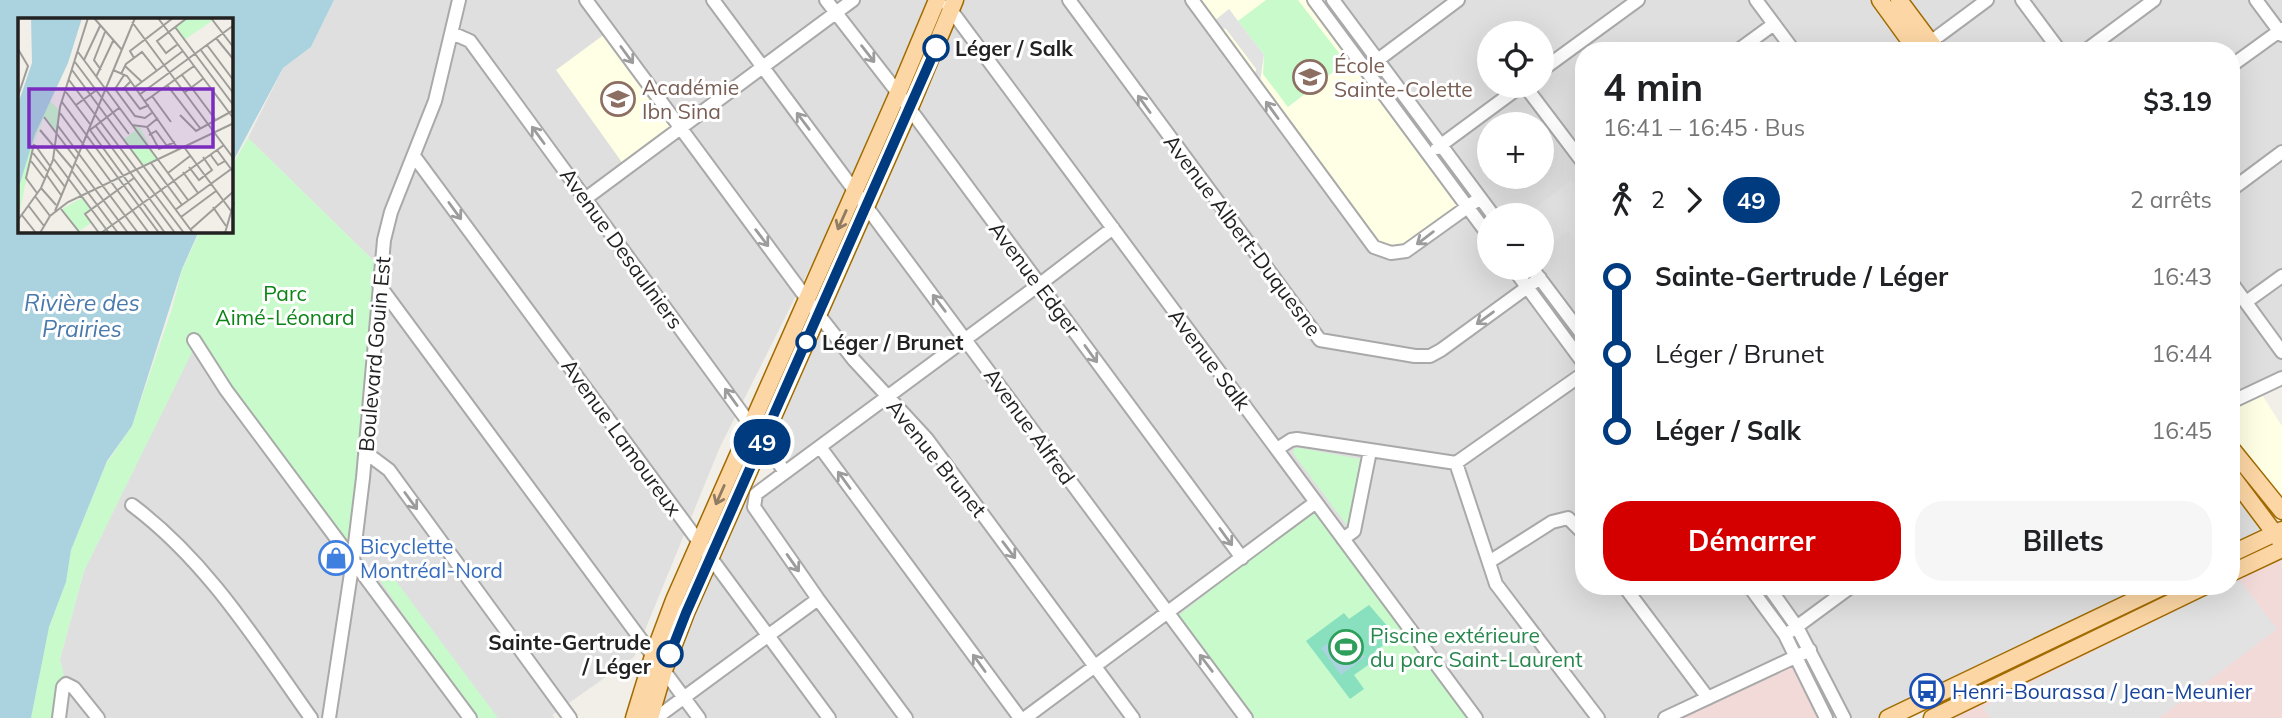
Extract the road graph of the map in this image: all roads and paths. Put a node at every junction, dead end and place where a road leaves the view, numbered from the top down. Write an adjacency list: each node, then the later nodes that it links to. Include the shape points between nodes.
1 (460, 0): 24 (street, Boulevard Gouin Est)
2 (586, 0): 43 (street, Avenue Brunet, one-way to 43)
3 (713, 0): 37 (street, Avenue Alfred)
4 (826, 0): 21 (street, Avenue Edger)
5 (853, 0): 21 (street)
6 (937, 0): 39 (main road)
7 (1069, 0): 64 (street, Avenue Albert-Duquesne, one-way to 7, via 1430,356 1320,340)
8 (1192, 0): 55 (street, one-way to 8, via 1406,251 1391,253 1374,247)
9 (1314, 0): 38 (street)
10 (1333, 0): 34 (street)
11 (1458, 0): 34 (street)
12 (1638, 0): 25 (street)
13 (1756, 0): 22 (street)
14 (1880, 0): 28 (main road)
15 (1899, 0): 29 (main road)
16 (1987, 0): 30 (street)
17 (2022, 0): 31 (street)
18 (2154, 0): 32 (street)
19 (2256, 0): 23 (street)
20 (950, 3): 42 (main road); 57 (street, Avenue Salk)
21 (836, 13): 37 (street); 39 (street, Avenue Edger, one-way to 39)
22 (1774, 24): 26 (street); 27 (street)
23 (2281, 32): 35 (street)
24 (452, 33): 48 (street, Boulevard Gouin Est, via 435,101); 52 (street, Avenue Desaulniers, one-way to 24, via 470,41)
25 (1580, 42)
26 (1749, 42)
27 (1787, 42)
28 (1919, 42)
29 (1922, 42)
30 (1935, 42)
31 (2053, 42)
32 (2097, 42)
33 (1575, 46): 36 (street)
34 (1377, 60): 38 (street); 44 (street)
35 (2240, 60)
36 (1554, 61)
37 (763, 67): 43 (street); 50 (street, Avenue Alfred, one-way to 37)
38 (1365, 69): 47 (street)
39 (898, 93): 42 (street, Avenue Edger); 50 (main road)
40 (1506, 98): 44 (street)
41 (1532, 98): 45 (street)
42 (909, 110): 54 (main road); 62 (street, Avenue Edger)
43 (681, 128): 52 (street); 66 (street, Avenue Brunet, one-way to 66)
44 (1441, 145): 47 (street); 51 (street)
45 (1575, 152)
46 (2282, 152): 49 (street)
47 (1429, 155): 55 (street)
48 (414, 156): 63 (street, Boulevard Gouin Est, via 387,226); 94 (street, Avenue Lamoureux, one-way to 94)
49 (2240, 183)
50 (855, 190): 54 (street, Avenue Alfred); 66 (main road, one-way to 66)
51 (1480, 198): 53 (street); 55 (street)
52 (585, 199): 78 (street, Avenue Desaulniers, one-way to 52)
53 (1484, 203)
54 (866, 205): 68 (main road); 70 (street, Avenue Alfred, one-way to 54)
55 (1468, 207): 56 (street)
56 (1477, 219)
57 (1113, 228): 62 (street); 81 (street, Avenue Salk)
58 (2282, 276): 67 (street)
59 (1522, 280): 64 (street)
60 (1532, 280): 64 (street, Avenue Albert-Duquesne)
61 (1541, 280): 69 (street)
62 (1040, 284): 70 (street); 98 (street, Avenue Edger, one-way to 98)
63 (379, 285): 83 (street, Boulevard Gouin Est); 115 (street)
64 (1527, 287): 72 (street)
65 (2240, 294): 67 (street)
66 (807, 298): 68 (street, Avenue Brunet); 78 (main road)
67 (2246, 302): 73 (street)
68 (818, 314): 76 (street, Avenue Brunet); 79 (main road)
69 (1575, 325)
70 (965, 338): 76 (street); 109 (street, Avenue Alfred)
71 (194, 340): 99 (street)
72 (1575, 352)
73 (2282, 352)
74 (2282, 377): 77 (street)
75 (1575, 379): 85 (street)
76 (888, 396): 80 (street); 116 (street, Avenue Brunet, one-way to 116, via 927,439)
77 (2240, 398)
78 (751, 424): 79 (street, Avenue Desaulniers); 94 (main road, one-way to 94)
79 (763, 440): 86 (street, Avenue Desaulniers); 97 (main road)
80 (820, 447): 86 (street); 133 (street, one-way to 80)
81 (1277, 449): 82 (street, via 1297,439); 88 (street, Avenue Salk)
82 (1370, 451): 85 (street); 93 (street, via 1354,531)
83 (365, 452): 99 (street, Boulevard Gouin Est); 126 (street, one-way to 126, via 388,470)
84 (2240, 459): 90 (main road)
85 (1456, 463): 100 (street)
86 (785, 472): 108 (street, one-way to 108, via 756,494 754,507)
87 (2240, 486): 92 (main road)
88 (1316, 502): 93 (street, Avenue Salk); 98 (street)
89 (132, 505): 123 (street, via 173,538 215,585)
90 (2282, 511)
91 (1575, 526): 100 (street, via 1567,518 1552,522)
92 (2280, 535): 96 (main road)
93 (1343, 539): 137 (street, Avenue Salk)
94 (699, 541): 97 (street, Avenue Lamoureux); 115 (main road)
95 (2282, 549): 101 (main road)
96 (2240, 551)
97 (710, 557): 112 (street, Avenue Lamoureux); 117 (main road)
98 (1242, 558): 109 (street)
99 (353, 560): 124 (street, Boulevard Gouin Est); 125 (street)
100 (1489, 562): 138 (street, via 1496,584)
101 (2240, 569)
102 (1631, 595): 119 (street)
103 (1756, 595): 111 (street)
104 (1774, 595): 110 (street)
105 (1840, 595): 110 (street)
106 (2146, 595): 120 (main road)
107 (2186, 595): 143 (main road)
108 (818, 599): 112 (street); 132 (street)
109 (1167, 611): 116 (street); 136 (street, Avenue Alfred, one-way to 109)
110 (1797, 627): 111 (street); 113 (street)
111 (1785, 635): 114 (street)
112 (768, 636): 118 (street); 131 (street, Avenue Lamoureux)
113 (1810, 650): 114 (street); 141 (street)
114 (1796, 655): 119 (street); 140 (street)
115 (653, 656): 117 (street); 127 (main road)
116 (1095, 666): 134 (street); 135 (street, Avenue Brunet)
117 (664, 670): 118 (street); 128 (main road)
118 (685, 698): 129 (street); 130 (street)
119 (1708, 698): 139 (street)
120 (1911, 713): 142 (main road)
121 (59, 718): 122 (street, via 66,684)
122 (98, 718)
123 (311, 718)
124 (329, 718)
125 (470, 718)
126 (570, 718)
127 (634, 718)
128 (650, 718)
129 (656, 718)
130 (699, 718)
131 (830, 718)
132 (906, 718)
133 (1020, 718)
134 (1025, 718)
135 (1133, 718)
136 (1246, 718)
137 (1476, 718)
138 (1598, 718)
139 (1665, 718)
140 (1826, 718)
141 (1844, 718)
142 (1888, 718)
143 (1932, 718)

